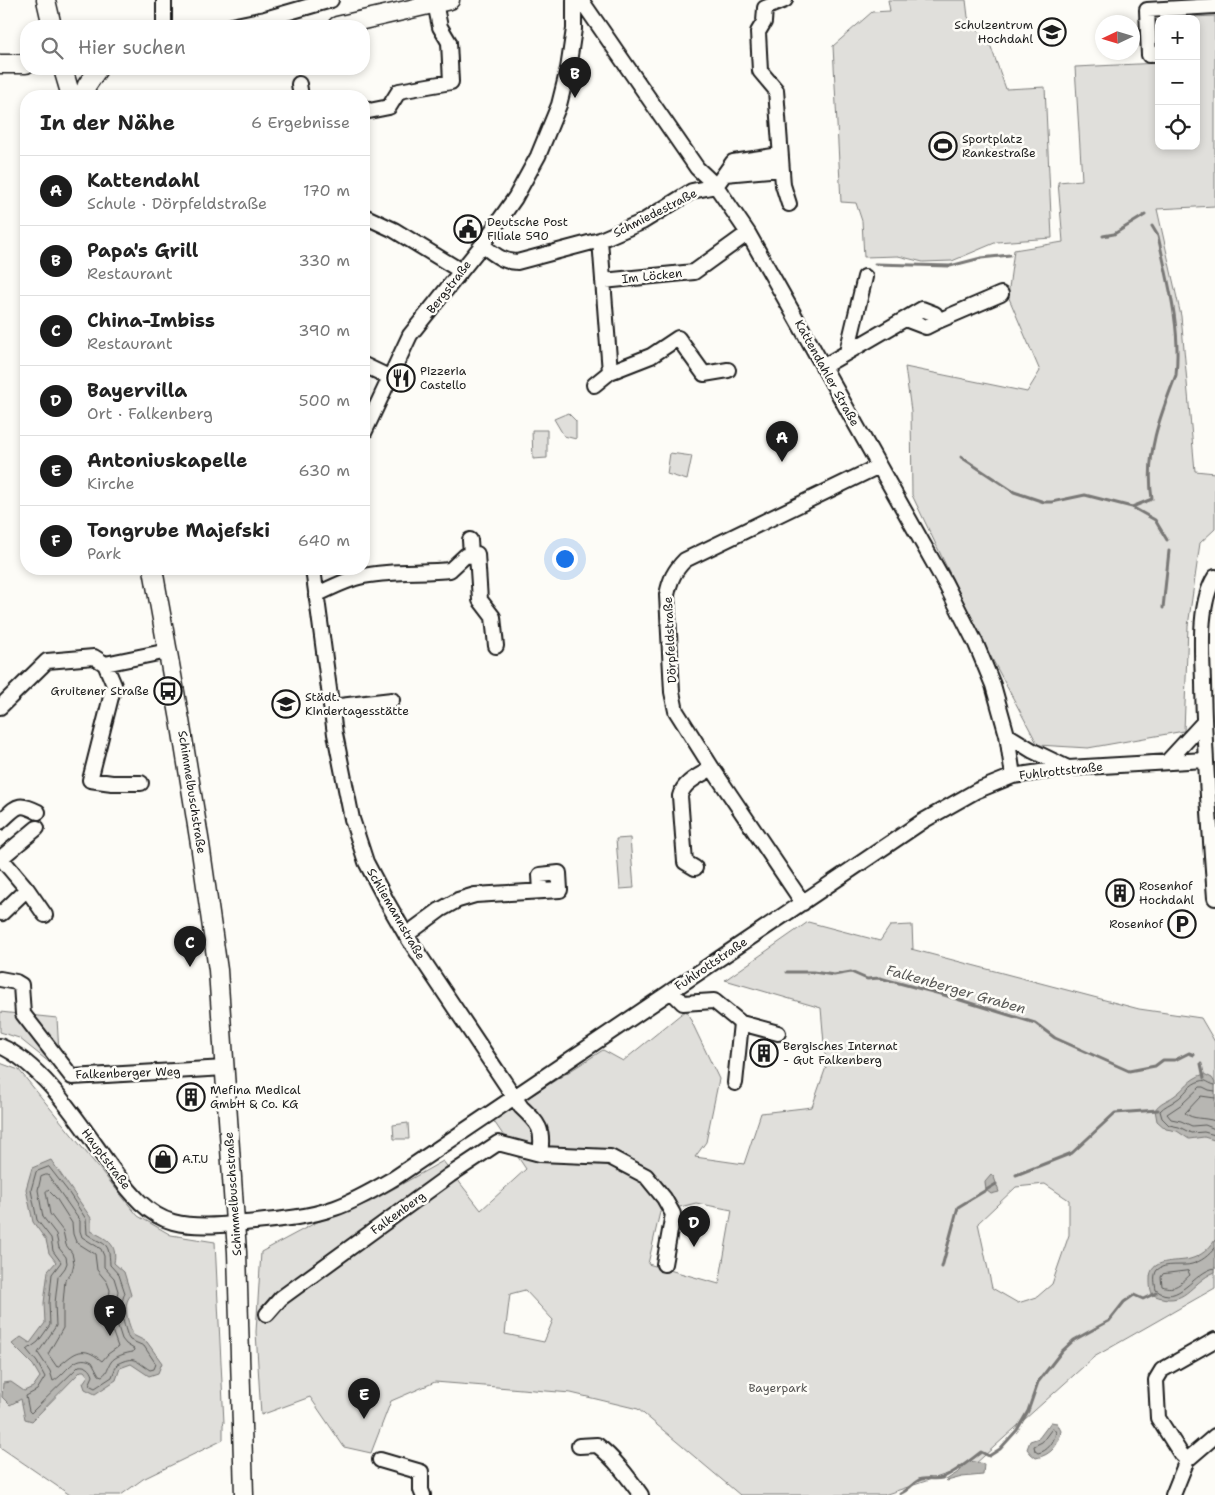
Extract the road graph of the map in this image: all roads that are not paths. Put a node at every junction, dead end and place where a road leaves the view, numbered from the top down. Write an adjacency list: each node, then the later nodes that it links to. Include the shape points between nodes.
1 (164, 0): 13 (street)
2 (331, 0): 14 (street)
3 (574, 0): 16 (street, Bergstraße)
4 (582, 0): 10 (street, Kattendahler Straße)
5 (785, 0): 23 (street, via 765,8 764,22 758,32 760,71 776,90)
6 (46, 1): 11 (main road); 12 (main road)
7 (442, 2): 15 (main road); 22 (street, via 440,26 449,42 450,82 399,90 389,107)
8 (1215, 6): 9 (street)
9 (1180, 13): 17 (street, via 1147,10 1149,55)
10 (593, 16): 16 (street); 24 (street, Kattendahler Straße, via 697,168)
11 (42, 20)
12 (51, 20)
13 (164, 20)
14 (260, 20)
15 (363, 20)
16 (574, 29): 29 (street, Bergstraße, via 559,105 546,139 515,198)
17 (1155, 54)
18 (65, 75): 20 (main road)
19 (94, 75): 21 (main road)
20 (69, 90)
21 (85, 90)
22 (370, 111)
23 (781, 162): 24 (street, via 725,174); 25 (street)
24 (716, 186): 27 (street, Kattendahler Straße); 28 (street, Schmiedestraße, via 692,191 642,222)
25 (789, 204)
26 (370, 219): 30 (street)
27 (748, 233): 32 (street, Im Löcken, via 694,272); 35 (street, Kattendahler Straße)
28 (600, 240): 29 (street, Schmiedestraße, via 511,262 502,260); 32 (street)
29 (482, 245): 30 (street, Bergstraße)
30 (461, 271): 39 (street, Bergstraße, via 410,335)
31 (865, 277): 34 (street)
32 (603, 281): 38 (street)
33 (1001, 294): 34 (street, via 926,327 905,319)
34 (846, 352): 35 (street)
35 (824, 366): 42 (street, Kattendahler Straße)
36 (370, 368): 39 (street)
37 (728, 370): 38 (street, via 704,374 678,338 650,356)
38 (610, 372): 40 (street)
39 (389, 377): 41 (street, Bergstraße)
40 (594, 385)
41 (370, 420)
42 (879, 466): 56 (street, Kattendahler Straße, via 976,644 993,685); 59 (street, Dörpfeldstraße, via 685,560 676,569 667,595 673,698 676,711)
43 (470, 540): 44 (street)
44 (471, 554): 48 (street, via 450,570 376,574 337,585); 49 (street, via 477,554 480,600 494,617)
45 (154, 575): 50 (main road, Schimmelbuschstraße)
46 (314, 575): 48 (street, Schliemannstraße)
47 (1215, 577): 55 (street, via 1205,607)
48 (316, 595): 54 (street, Schliemannstraße)
49 (496, 646)
50 (168, 650): 51 (street); 80 (main road, Schimmelbuschstraße, via 218,970)
51 (105, 664): 53 (street, via 94,657 47,661); 62 (street, via 114,685 90,780)
52 (392, 700): 54 (street)
53 (0, 707)
54 (331, 707): 74 (street, Schliemannstraße, via 352,819 362,850)
55 (1203, 723): 57 (street); 58 (street)
56 (1007, 734): 60 (street); 61 (street, Kattendahler Straße)
57 (1205, 760): 58 (street, Fuhlrottstraße); 70 (street)
58 (1167, 762): 60 (street, Fuhlrottstraße)
59 (712, 768): 67 (street, via 687,784 680,796 685,862); 71 (street, Dörpfeldstraße)
60 (1068, 768): 61 (street, Fuhlrottstraße)
61 (1013, 776): 71 (street, Fuhlrottstraße, via 976,791 936,813)
62 (141, 783)
63 (38, 812): 64 (street, via 24,805 18,806)
64 (0, 822)
65 (37, 828): 66 (street)
66 (0, 858): 68 (street)
67 (695, 868)
68 (27, 889): 72 (street); 73 (street)
69 (541, 891): 74 (street, via 475,895 458,900)
70 (1215, 898)
71 (802, 903): 76 (street, Fuhlrottstraße)
72 (0, 912)
73 (45, 915)
74 (406, 935): 82 (street, Schliemannstraße)
75 (0, 978): 80 (street, Falkenberger Weg, via 21,985 23,1014 72,1077)
76 (671, 991): 77 (street, via 684,1003 714,1001); 82 (street, Fuhlrottstraße)
77 (740, 1023): 78 (street); 81 (street)
78 (778, 1033)
79 (0, 1046): 84 (street, Hauptstraße, via 17,1054 36,1070 132,1194 152,1212 172,1222 185,1224)
80 (225, 1068): 84 (main road, Schimmelbuschstraße)
81 (735, 1082)
82 (515, 1098): 83 (street, via 537,1122 542,1139); 84 (street, Fuhlrottstraße, via 396,1177 336,1208 296,1218)
83 (540, 1154): 85 (street, Falkenberg, via 610,1156 646,1176 673,1214); 86 (street, Falkenberg, via 498,1144 281,1298)
84 (235, 1224): 92 (main road, Schimmelbuschstraße)
85 (664, 1264)
86 (267, 1314)
87 (1215, 1340): 91 (street, via 1162,1370 1156,1380 1158,1418)
88 (1215, 1436): 91 (street)
89 (579, 1446): 94 (street, via 596,1445 605,1451)
90 (380, 1460): 93 (street, via 421,1472)
91 (1188, 1460): 95 (street)
92 (244, 1495)
93 (423, 1495)
94 (641, 1495)
95 (1173, 1495)

